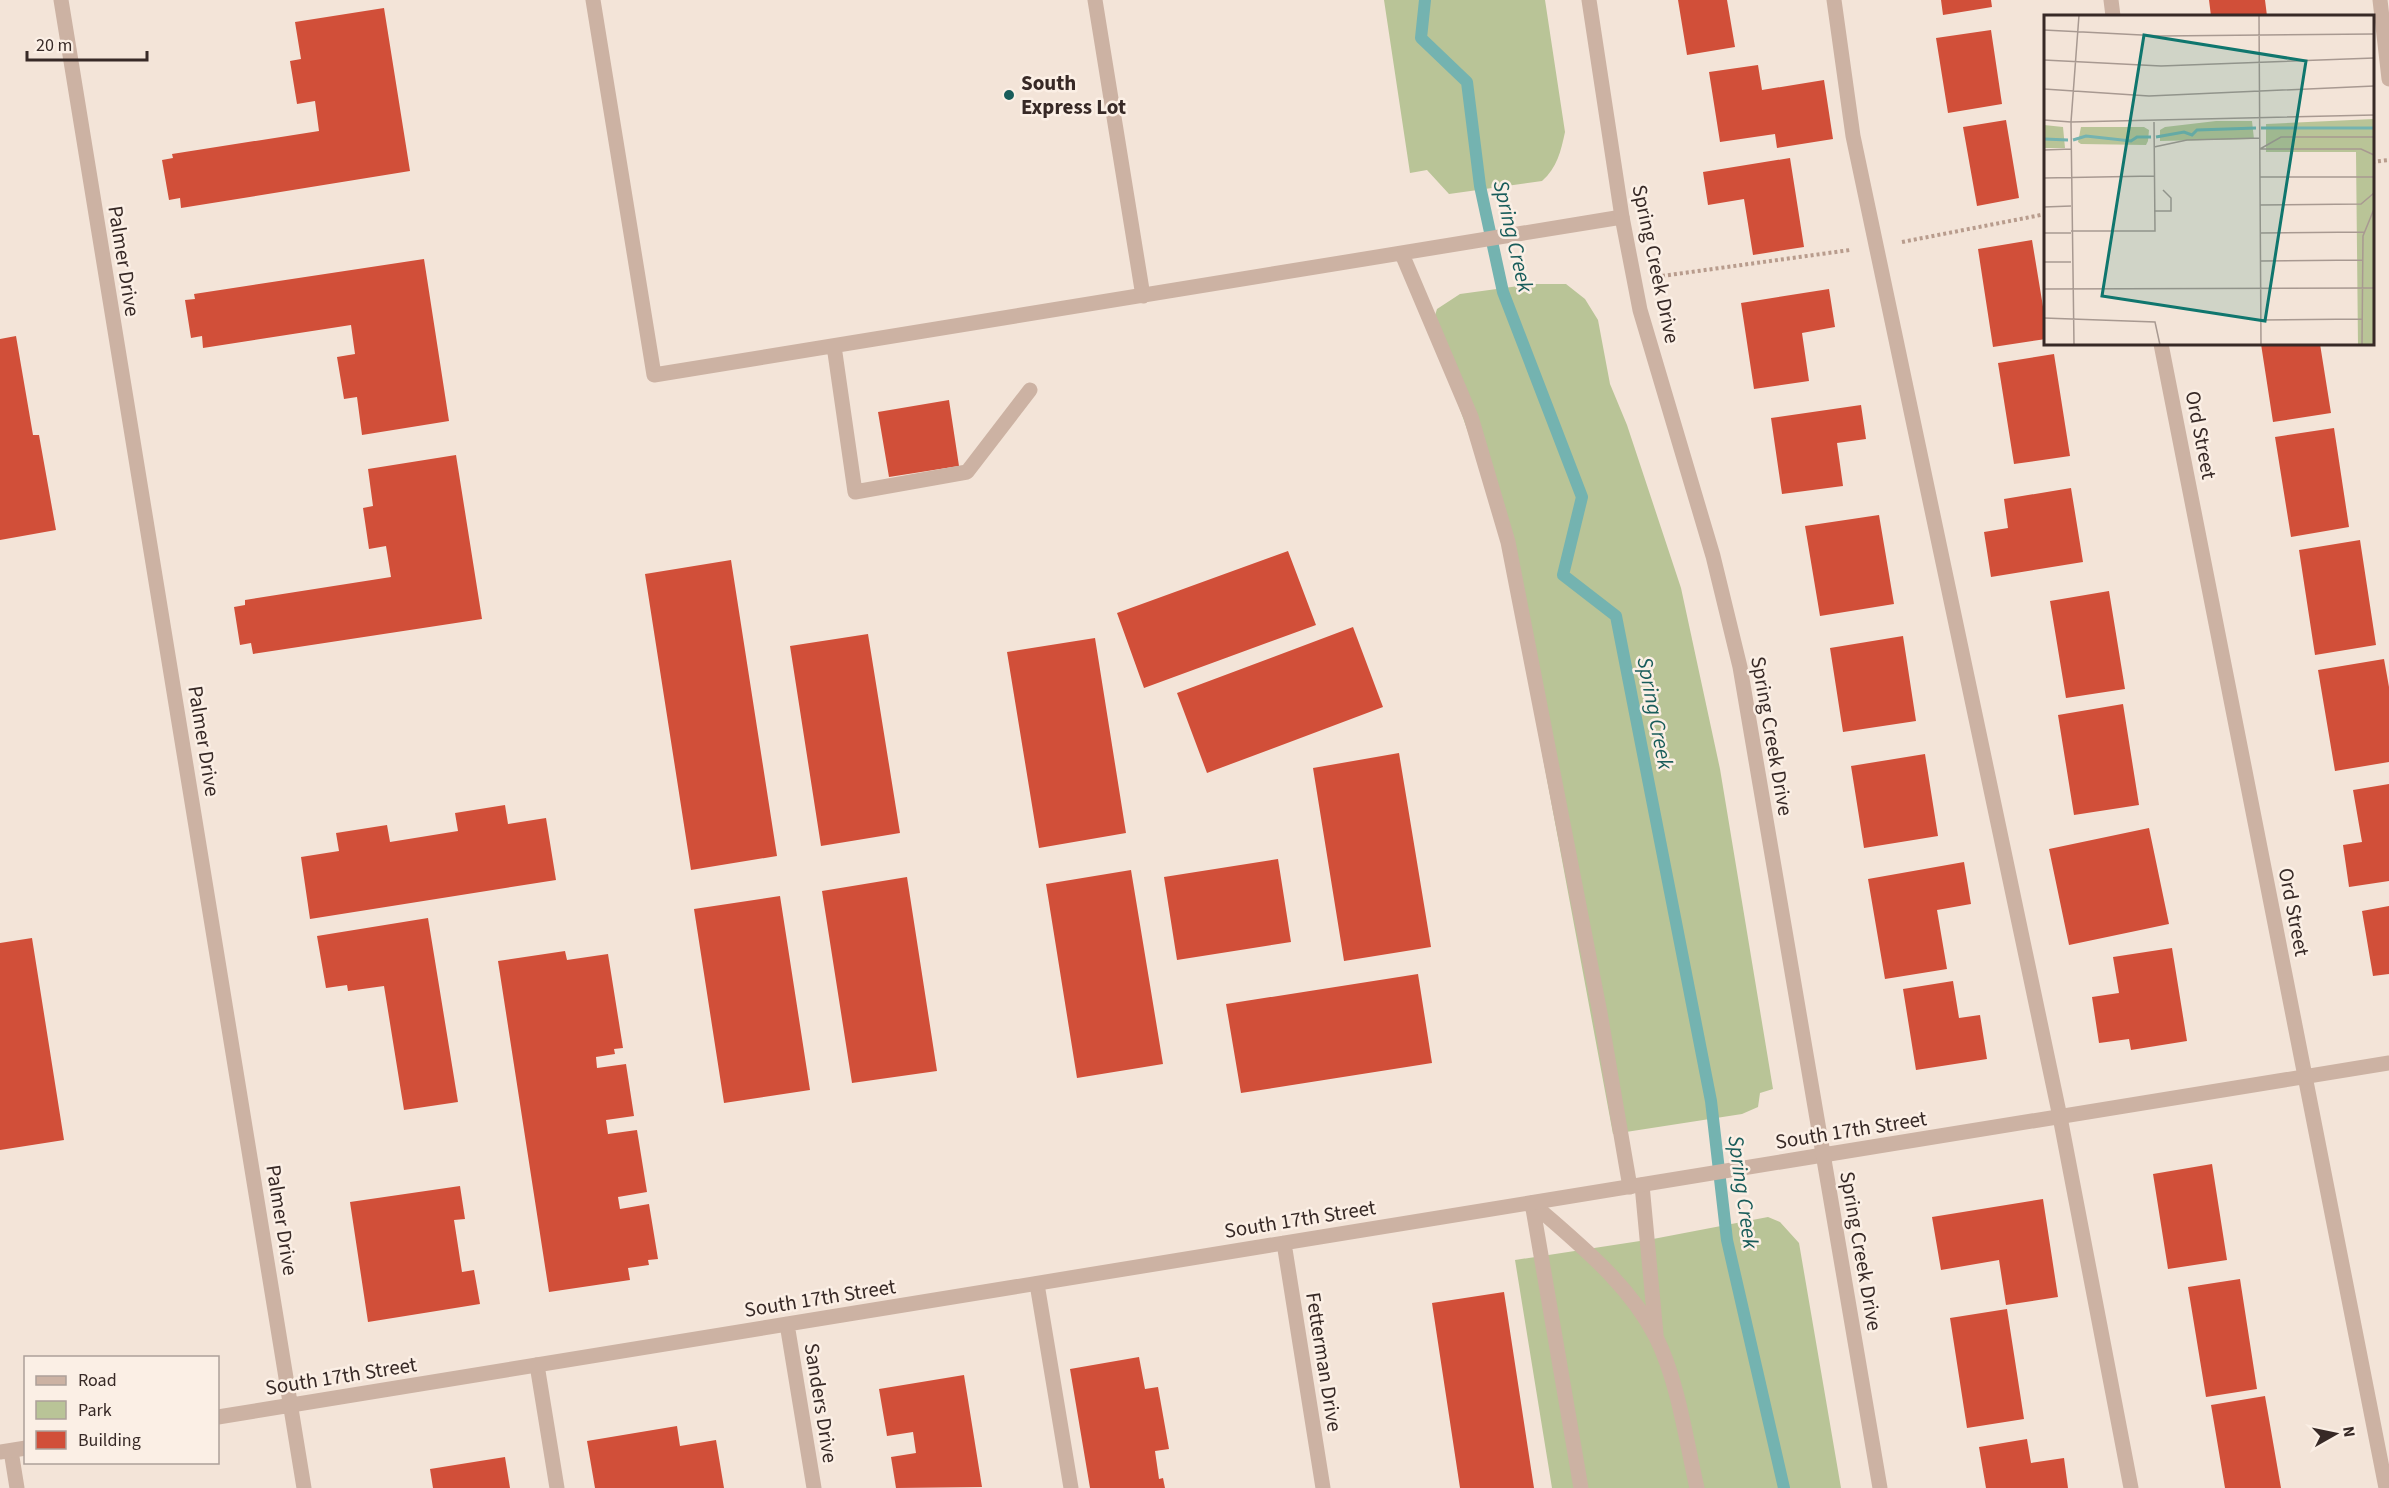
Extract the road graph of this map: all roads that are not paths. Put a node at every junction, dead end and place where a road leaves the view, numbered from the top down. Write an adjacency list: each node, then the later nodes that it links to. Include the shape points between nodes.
1 (61, 0): 27 (street, Palmer Drive)
2 (593, 0): 14 (street, via 654,375)
3 (1095, 0): 12 (street)
4 (1589, 0): 10 (street, Spring Creek Drive)
5 (1834, 0): 18 (street, via 1853,136)
6 (2111, 0): 8 (street)
7 (2380, 0): 9 (street)
8 (2113, 15)
9 (2389, 80)
10 (1622, 217): 11 (street); 19 (street, Spring Creek Drive, via 1644,322 1713,556 1740,668)
11 (1402, 254): 12 (street); 20 (street, via 1471,417 1508,542)
12 (1143, 296): 14 (street)
13 (2161, 345): 17 (street, Ord Street)
14 (834, 346): 15 (street, via 855,492 967,472)
15 (1030, 390)
16 (2389, 1063): 17 (street, South 17th Street)
17 (2306, 1077): 18 (street, South 17th Street); 40 (street, Ord Street)
18 (2060, 1117): 19 (street, South 17th Street); 39 (street)
19 (1823, 1155): 20 (street, South 17th Street); 38 (street, Spring Creek Drive)
20 (1636, 1186): 21 (street, South 17th Street); 25 (street)
21 (1533, 1203): 22 (street, South 17th Street); 25 (street, via 1617,1281); 36 (street)
22 (1284, 1243): 23 (street, South 17th Street); 35 (street, Fetterman Drive)
23 (1037, 1284): 24 (street, South 17th Street); 34 (street)
24 (787, 1324): 26 (street, South 17th Street); 33 (street, Sanders Drive)
25 (1656, 1337): 37 (street, via 1671,1375)
26 (537, 1365): 27 (street, South 17th Street); 32 (street)
27 (291, 1405): 28 (street, South 17th Street); 31 (street, Palmer Drive)
28 (219, 1417)
29 (12, 1450): 30 (street)
30 (17, 1488)
31 (304, 1488)
32 (557, 1488)
33 (814, 1488)
34 (1071, 1488)
35 (1323, 1488)
36 (1581, 1488)
37 (1697, 1488)
38 (1880, 1488)
39 (2131, 1488)
40 (2386, 1488)

